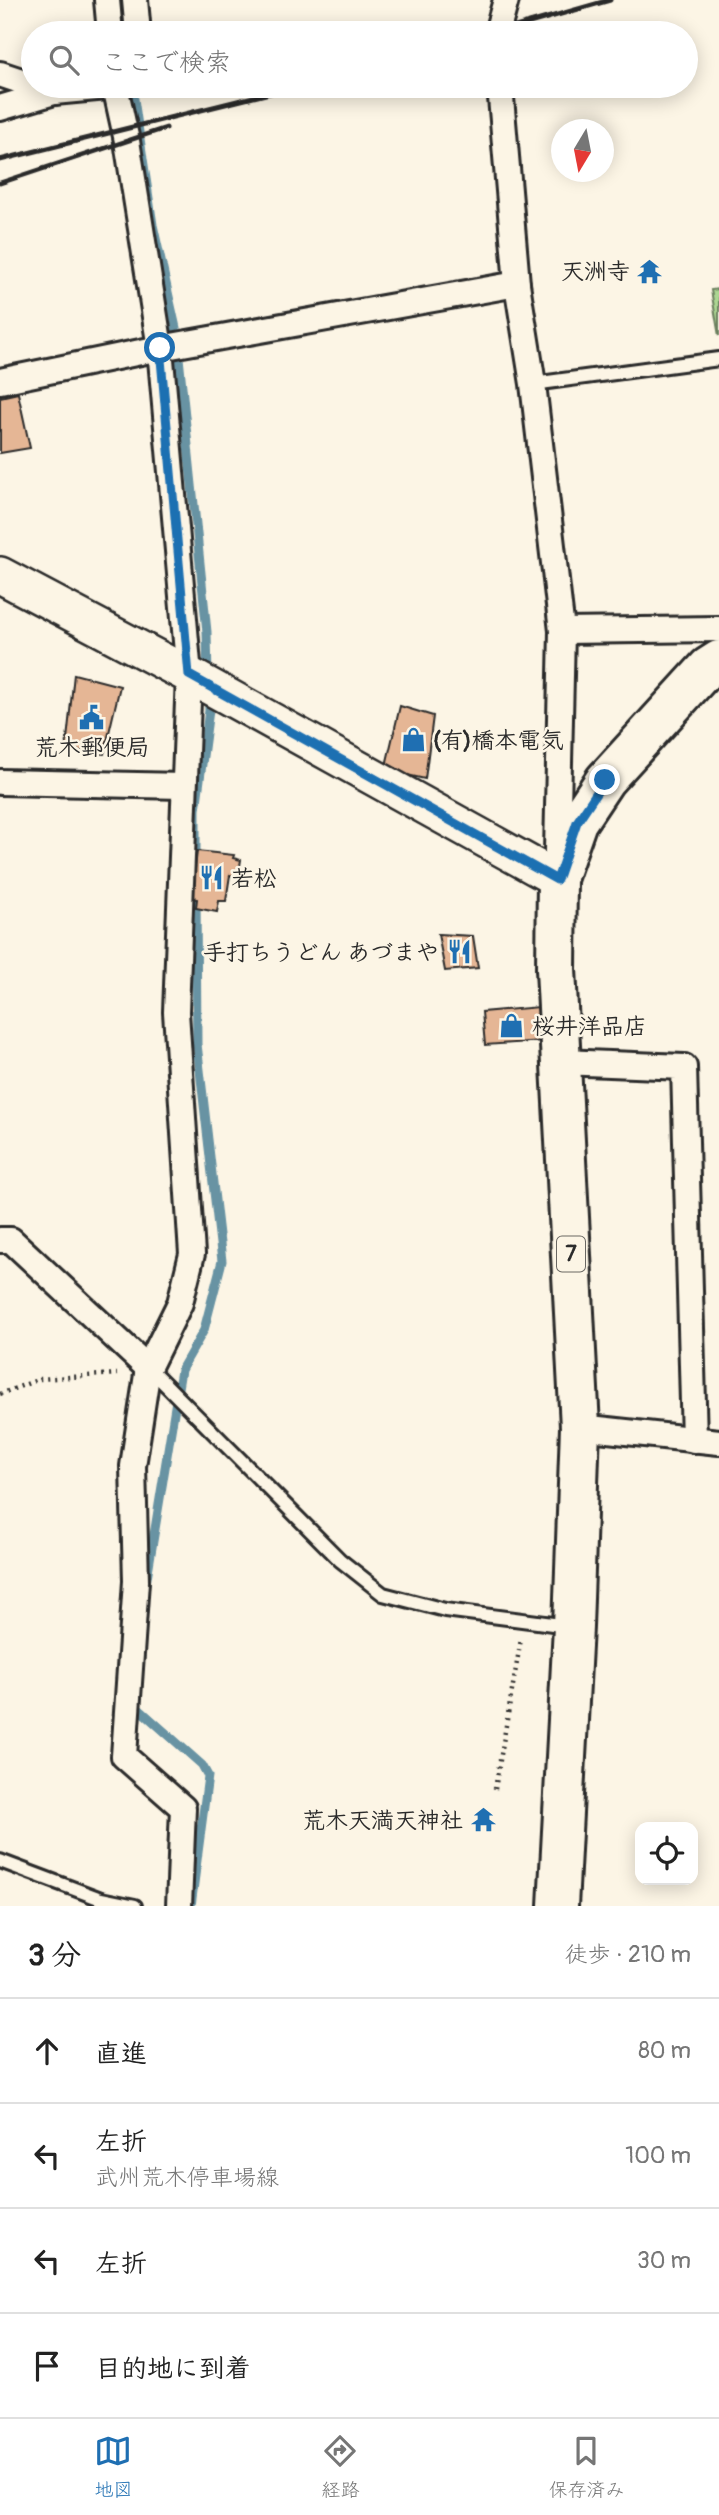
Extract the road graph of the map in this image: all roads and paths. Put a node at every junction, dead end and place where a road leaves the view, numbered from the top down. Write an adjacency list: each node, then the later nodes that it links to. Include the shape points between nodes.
1 (107, 0): 4 (street)
2 (135, 0): 5 (street)
3 (506, 0): 6 (street)
4 (109, 21)
5 (137, 21)
6 (500, 21)
7 (0, 74): 8 (street)
8 (21, 81)
9 (21, 98): 12 (street)
10 (118, 98): 14 (street)
11 (501, 98): 13 (street)
12 (0, 108)
13 (517, 284): 14 (street); 17 (street)
14 (160, 348): 16 (street); 22 (street)
15 (719, 359): 17 (lane)
16 (0, 381)
17 (533, 383): 20 (street)
18 (0, 575): 22 (main road)
19 (719, 629): 20 (street)
20 (562, 631): 25 (street)
21 (719, 660): 25 (main road, 7, via 605,780 577,822)
22 (189, 675): 24 (street); 25 (main road)
23 (0, 782): 24 (street)
24 (183, 786): 28 (street, via 176,1012 192,1254 180,1303)
25 (557, 880): 26 (main road, 7)
26 (561, 1062): 30 (main road, 7); 31 (street, via 684,1067)
27 (0, 1240): 28 (street, via 12,1240)
28 (148, 1368): 29 (path, via 40,1380); 33 (lane, via 340,1560 383,1594 444,1610); 38 (street, via 133,1466 136,1581 124,1756 183,1808)
29 (0, 1394)
30 (580, 1427): 31 (street); 34 (main road, 7)
31 (694, 1440): 32 (street)
32 (719, 1442)
33 (524, 1620): 34 (lane); 35 (path)
34 (573, 1627): 39 (main road, 7)
35 (495, 1788)
36 (0, 1861): 37 (lane, via 101,1899)
37 (135, 1906)
38 (179, 1906)
39 (558, 1906)

